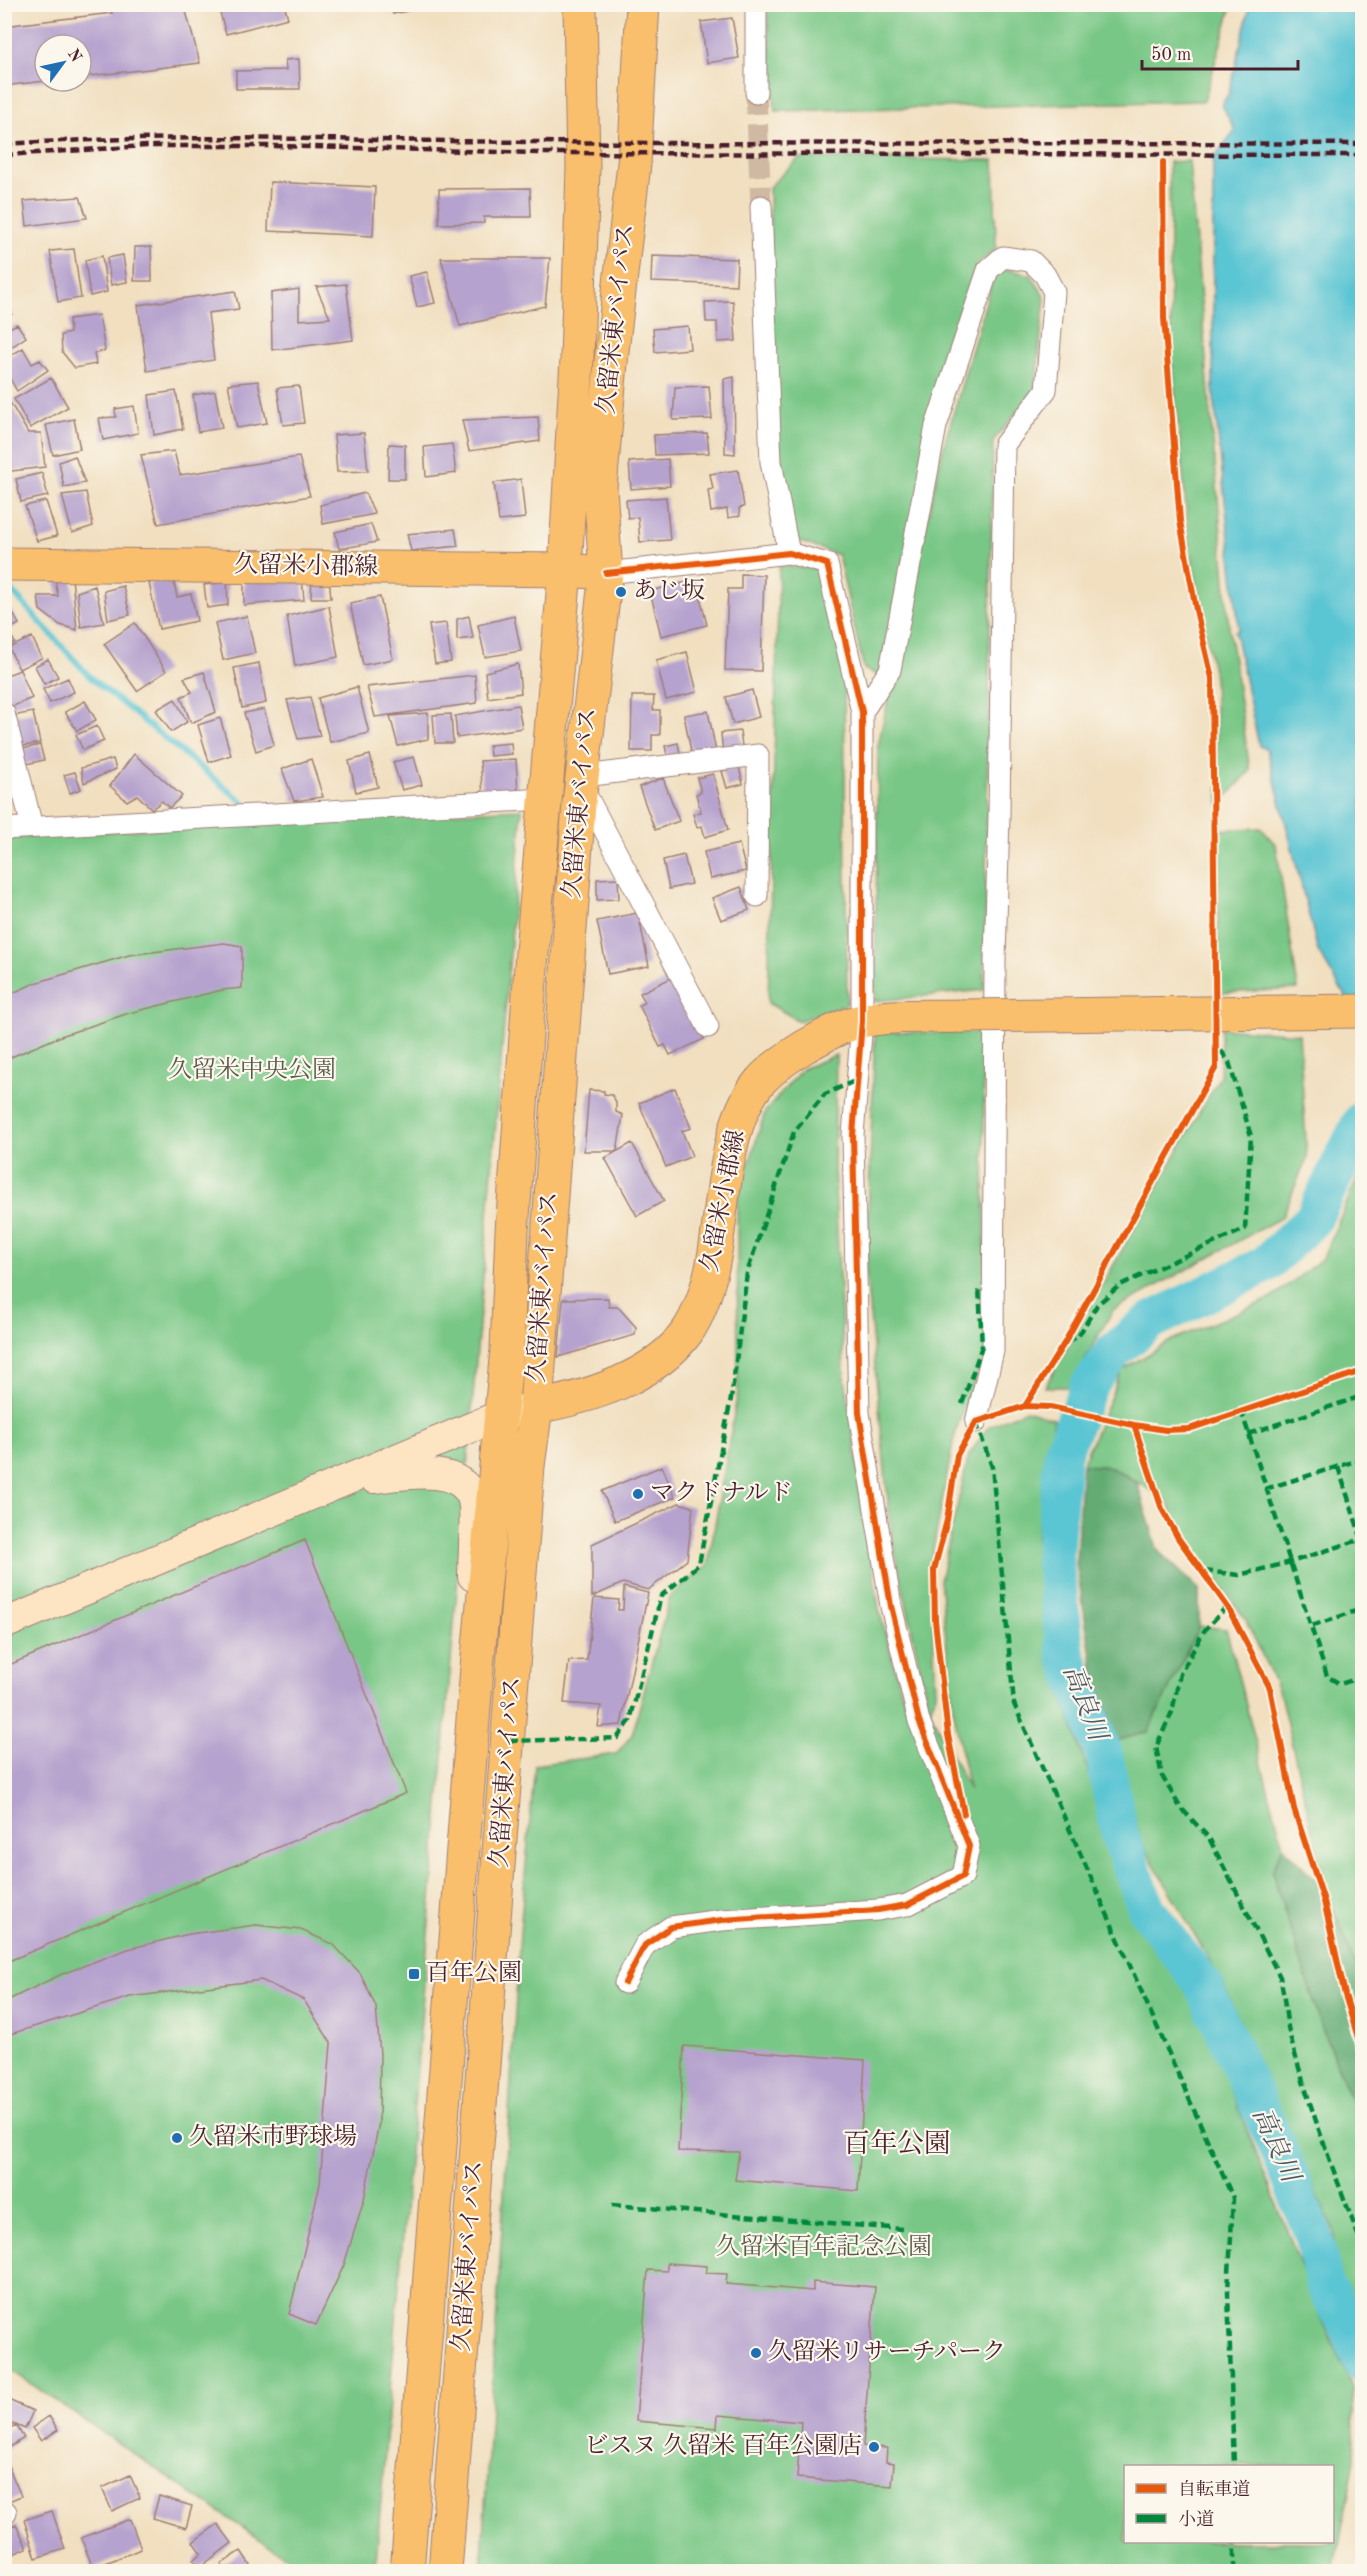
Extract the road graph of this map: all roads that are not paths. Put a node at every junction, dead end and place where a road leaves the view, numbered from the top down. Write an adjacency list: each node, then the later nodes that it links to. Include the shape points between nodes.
1 (580, 4): 8 (main road, 久留米東バイパス, via 583,168)
2 (643, 4): 9 (main road, 久留米東バイパス, via 634,164 600,488)
3 (756, 4): 4 (street)
4 (756, 93)
5 (761, 206): 6 (street, via 771,462)
6 (789, 553): 9 (street); 10 (street, via 827,564)
7 (4, 564): 8 (main road, 久留米小郡線)
8 (566, 570): 9 (main road, 久留米小郡線); 14 (main road, 久留米東バイパス)
9 (606, 573): 12 (main road, 久留米東バイパス)
10 (862, 712): 19 (street); 23 (street, via 890,670 936,426 988,270 1003,257 1031,261 1054,292 1046,390 1004,445 993,1351)
11 (4, 713): 15 (street)
12 (585, 743): 13 (street); 21 (main road, 久留米東バイパス)
13 (584, 776): 17 (street, via 758,755); 20 (street, via 583,792)
14 (545, 799): 15 (street); 22 (main road, 久留米東バイパス)
15 (32, 827): 16 (street)
16 (4, 829)
17 (757, 896)
18 (1362, 1011): 19 (main road, 久留米小郡線, bridge)
19 (875, 1020): 21 (main road, 久留米小郡線, via 821,1038 786,1058 758,1084 741,1117 728,1158 717,1244 706,1292 688,1332 658,1361 616,1384); 27 (street, via 853,1136 859,1413 891,1606 919,1721 969,1846 963,1876 907,1905 671,1927 645,1945)
20 (708, 1027)
21 (536, 1407): 22 (street); 29 (main road, 久留米東バイパス, via 528,1466)
22 (501, 1415): 24 (street); 26 (main road, 久留米東バイパス)
23 (976, 1422)
24 (344, 1482): 25 (street); 26 (street, via 435,1474 462,1482 473,1498)
25 (4, 1624)
26 (477, 1668): 28 (main road, 久留米東バイパス)
27 (625, 1983)
28 (407, 2571)
29 (445, 2571)

